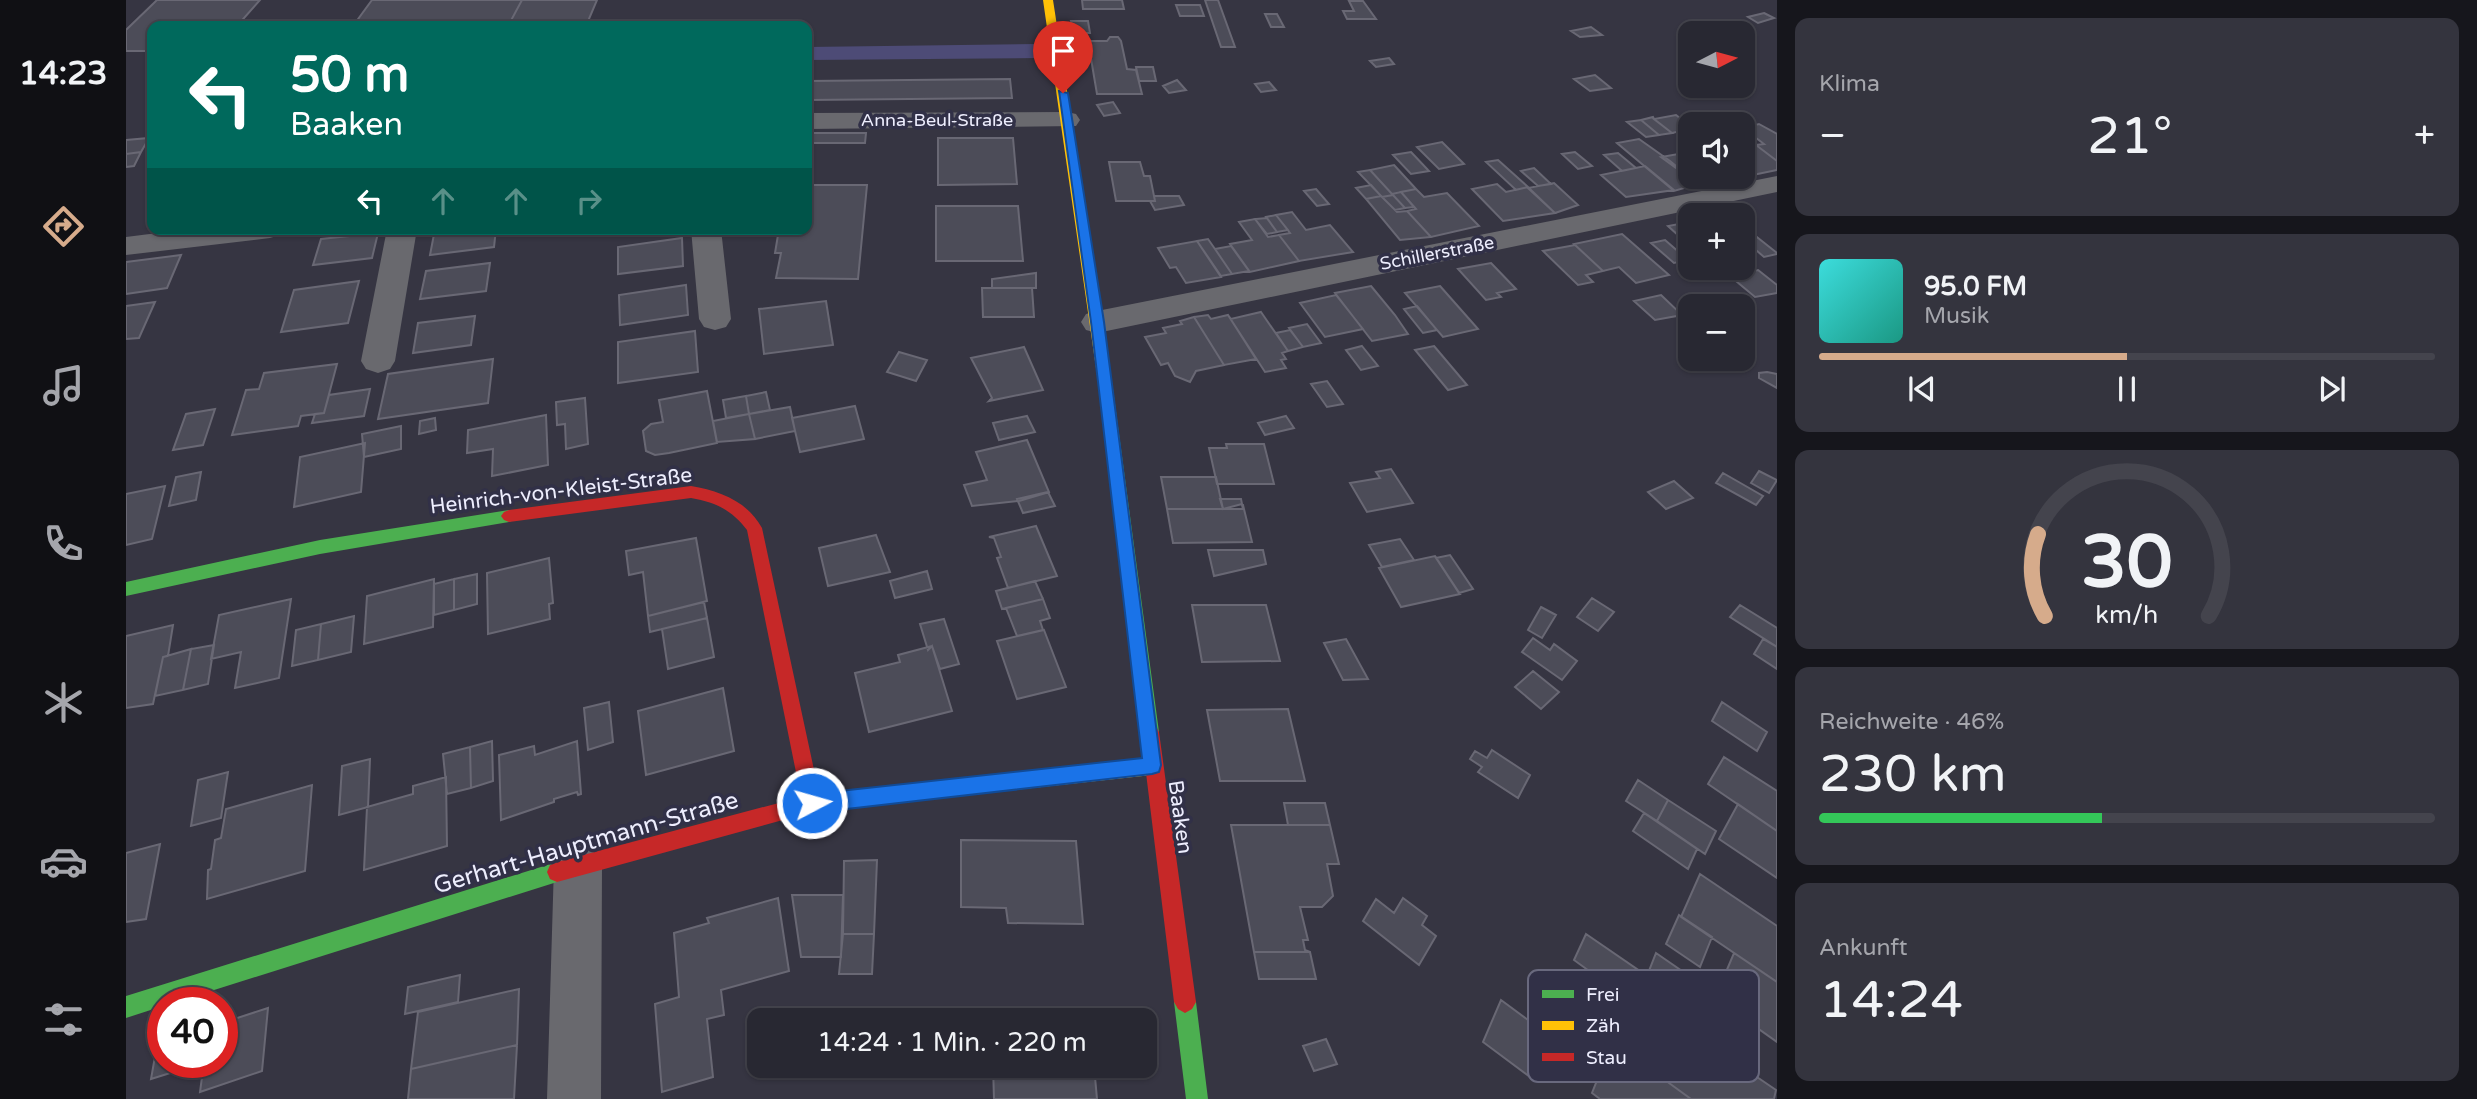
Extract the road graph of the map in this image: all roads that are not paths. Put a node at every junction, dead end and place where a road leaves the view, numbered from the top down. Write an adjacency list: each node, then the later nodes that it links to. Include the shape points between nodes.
1 (1048, 0): 2 (street, Baaken)
2 (1067, 120): 3 (street, Anna-Beul-Straße); 10 (street, Baaken)
3 (812, 121)
4 (1777, 184): 10 (street, Schillerstraße)
5 (219, 235): 8 (street)
6 (401, 235): 11 (street)
7 (707, 235): 9 (street)
8 (126, 246)
9 (715, 319)
10 (1097, 322): 13 (street, Baaken)
11 (377, 361)
12 (126, 589): 14 (street, Heinrich-von-Kleist-Straße, via 320,547 519,514 691,492 713,495 745,512 754,528)
13 (1152, 765): 14 (street, Gerhart-Hauptmann-Straße); 18 (street, Baaken)
14 (812, 803): 15 (street, Gerhart-Hauptmann-Straße)
15 (578, 865): 16 (street, Gerhart-Hauptmann-Straße); 17 (street)
16 (126, 1007)
17 (574, 1099)
18 (1197, 1099)

